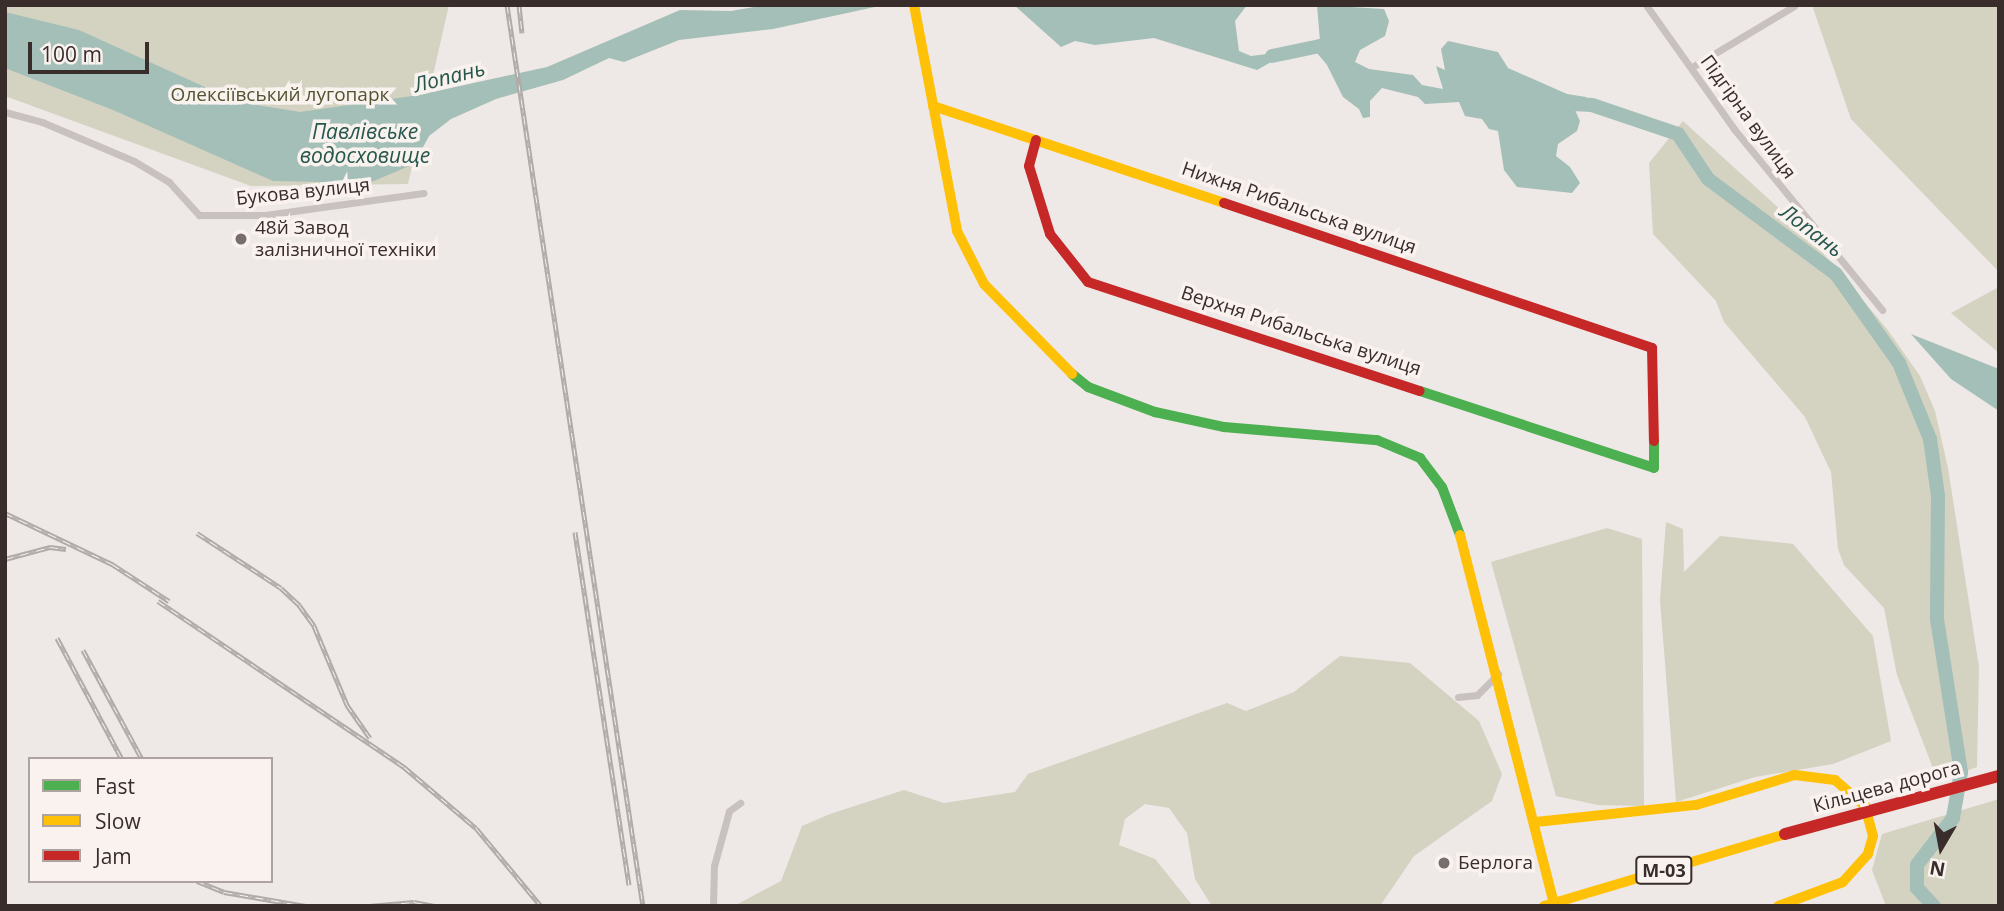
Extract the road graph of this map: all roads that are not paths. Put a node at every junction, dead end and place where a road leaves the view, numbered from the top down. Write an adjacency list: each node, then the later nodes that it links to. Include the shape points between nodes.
1 (914, 5): 5 (main road)
2 (1646, 5): 4 (street, Підгірна вулиця)
3 (1794, 6): 4 (street)
4 (1692, 67): 9 (street, Підгірна вулиця, via 1756,158)
5 (933, 106): 7 (main road, Нижня Рибальська вулиця); 11 (main road, via 957,231 984,284 1024,330 1088,387 1155,412 1224,427 1377,440 1420,458 1442,487 1457,524)
6 (5, 112): 8 (street, Букова вулиця, via 42,122 134,161 169,182 200,215 265,215)
7 (1036, 139): 10 (main road, Верхня Рибальська вулиця, via 1029,166 1050,234 1088,282); 10 (main road, Нижня Рибальська вулиця, via 1652,348)
8 (423, 193)
9 (1882, 310)
10 (1654, 468)
11 (1498, 674): 12 (street, via 1477,695); 15 (main road)
12 (1458, 697)
13 (1999, 776): 16 (main road, Кільцева дорога / М-03, bridge)
14 (740, 803): 17 (street, via 729,810 714,866)
15 (1536, 822): 16 (main road); 18 (main road, via 1696,805 1808,774 1847,786 1875,826 1868,854 1851,877)
16 (1549, 904)
17 (713, 906)
18 (1778, 906)

